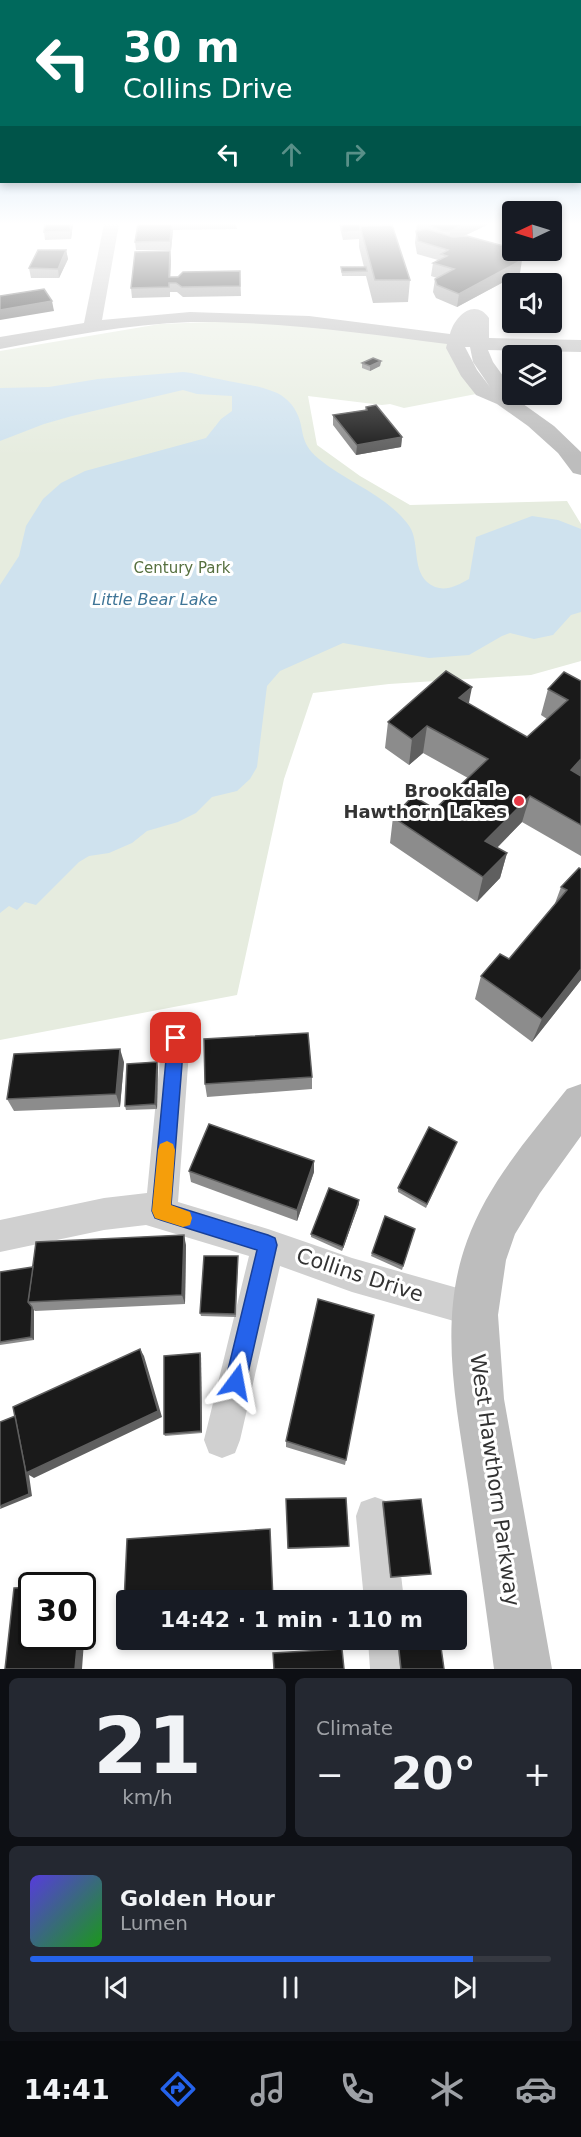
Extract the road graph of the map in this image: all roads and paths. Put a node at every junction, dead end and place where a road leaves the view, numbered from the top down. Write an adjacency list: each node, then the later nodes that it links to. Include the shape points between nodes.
1 (97, 302): 2 (street)
2 (93, 323): 3 (street); 4 (street, via 190,317 279,319); 7 (street)
3 (0, 335)
4 (459, 335): 6 (street); 6 (street, via 467,318 475,313 480,318); 9 (street, via 455,348 480,388)
5 (581, 335): 6 (street)
6 (481, 338): 8 (street); 9 (street, via 483,362 504,392)
7 (0, 343)
8 (581, 346)
9 (501, 398): 10 (street, via 563,447)
10 (581, 468)
11 (176, 1038): 13 (street)
12 (581, 1103): 16 (street, West Hawthorn Parkway, via 498,1222 483,1259)
13 (161, 1211): 14 (street, Collins Drive, via 146,1209 104,1215); 15 (street, Collins Drive)
14 (0, 1236)
15 (268, 1245): 16 (street, Collins Drive, via 352,1275); 17 (street)
16 (475, 1310): 22 (street, West Hawthorn Parkway, via 475,1371)
17 (222, 1440)
18 (375, 1516): 19 (street)
19 (383, 1590)
20 (388, 1650): 21 (street)
21 (390, 1669)
22 (524, 1669)

